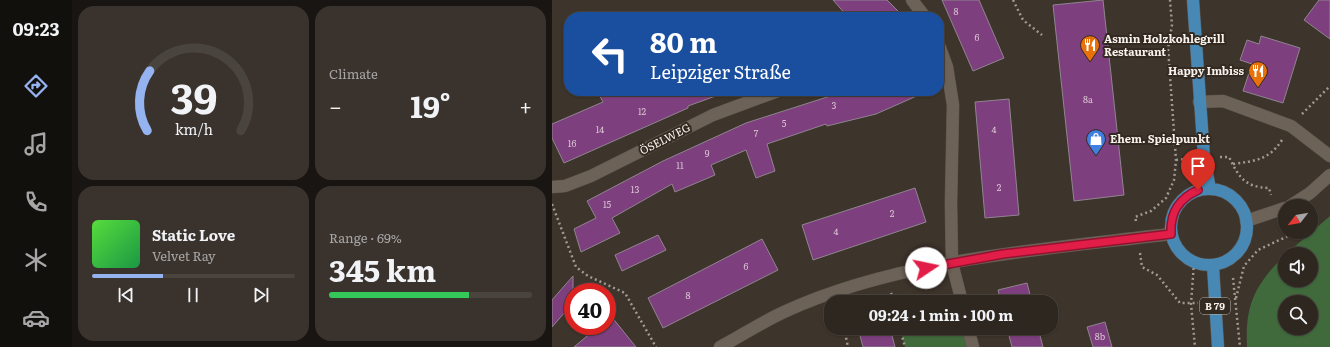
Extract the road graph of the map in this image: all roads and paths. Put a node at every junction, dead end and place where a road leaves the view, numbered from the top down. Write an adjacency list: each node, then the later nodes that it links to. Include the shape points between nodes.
1 (912, 0): 5 (street)
2 (1013, 0): 6 (path, via 1023,20)
3 (1170, 0): 21 (path, via 1172,25 1168,48 1176,160 1174,180 1166,198 1151,210 1135,217)
4 (1193, 0): 9 (main road)
5 (921, 12)
6 (1042, 34)
7 (944, 59): 25 (street, via 953,105)
8 (765, 96): 13 (street, ÖSELWEG, via 714,115 591,176 565,186)
9 (1199, 102): 11 (street, via 1223,102 1291,126); 14 (main road)
10 (1229, 156): 16 (path, via 1242,180 1254,187 1269,188)
11 (1330, 156)
12 (1330, 175): 15 (street)
13 (552, 187)
14 (1210, 189): 19 (main road, via 1234,198 1240,205); 20 (main road, via 1198,190 1179,202 1170,223)
15 (1301, 199)
16 (1278, 203)
17 (552, 204): 33 (path, via 576,267 588,276 624,293)
18 (1278, 211): 19 (street)
19 (1246, 221): 23 (main road, via 1242,247)
20 (1171, 234): 21 (street); 24 (main road, via 1179,252)
21 (1138, 238): 25 (street, via 1003,254); 29 (path, via 1142,267 1157,276 1180,303)
22 (1282, 239): 28 (path, via 1258,250 1244,266)
23 (1230, 260): 26 (main road); 28 (path)
24 (1194, 263): 26 (main road); 29 (path)
25 (952, 264): 27 (street); 34 (street, via 887,276 836,292 784,312)
26 (1213, 266): 39 (main road, B 79)
27 (960, 295)
28 (1236, 299): 40 (path)
29 (1191, 304): 38 (path)
30 (845, 335): 35 (path)
31 (902, 335): 36 (path)
32 (970, 335): 37 (street)
33 (656, 347)
34 (720, 347)
35 (848, 347)
36 (905, 347)
37 (973, 347)
38 (1195, 347)
39 (1218, 347)
40 (1240, 347)

